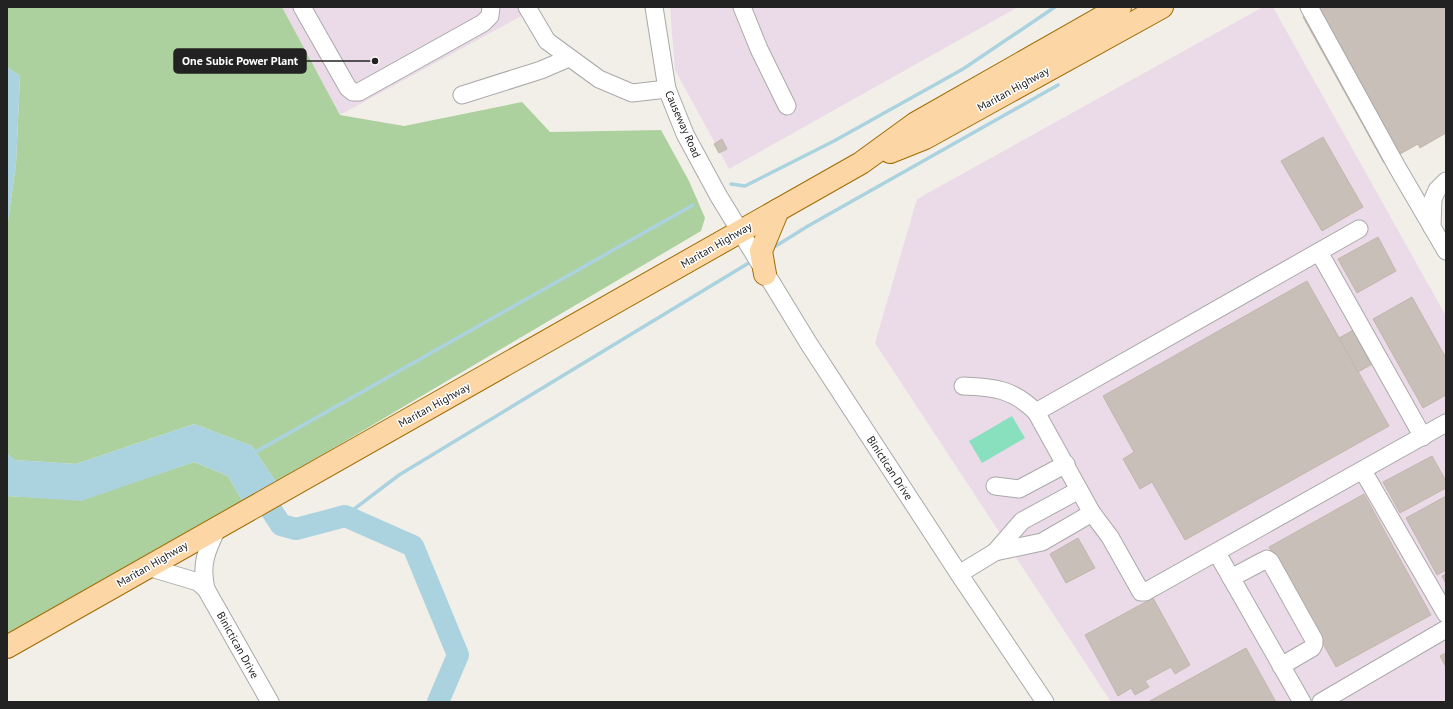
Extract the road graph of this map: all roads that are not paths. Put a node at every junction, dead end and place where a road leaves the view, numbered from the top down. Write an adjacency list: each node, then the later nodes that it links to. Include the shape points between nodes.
1 (302, 7): 2 (street, via 348,88 353,92 359,92 483,23 490,16)
2 (491, 7)
3 (528, 7): 9 (street, via 547,42)
4 (654, 7): 10 (street, Causeway Road)
5 (742, 7): 12 (street, via 759,49)
6 (1120, 7): 13 (main road, Maritan Highway, via 916,123)
7 (1162, 7): 13 (main road, Maritan Highway, via 925,138)
8 (1309, 7): 16 (street)
9 (569, 58): 10 (street, via 599,78 632,93); 11 (street, via 541,70)
10 (667, 89): 18 (street, Causeway Road, via 685,134)
11 (462, 95)
12 (788, 106)
13 (861, 163): 15 (main road, Maritan Highway)
14 (1446, 181): 16 (street, via 1437,190 1433,199)
15 (778, 210): 18 (main road, Maritan Highway); 21 (main road, via 762,251)
16 (1432, 227): 19 (street)
17 (1359, 229): 20 (street)
18 (739, 231): 21 (street, Binictican Drive); 31 (main road, Maritan Highway)
19 (1446, 251)
20 (1319, 252): 23 (street); 25 (street)
21 (765, 274): 35 (street, Binictican Drive)
22 (963, 386): 23 (street, via 986,386 1003,390 1024,400)
23 (1036, 412): 26 (street)
24 (1446, 423): 25 (street)
25 (1423, 437): 27 (street)
26 (1066, 464): 28 (street, via 1019,489); 29 (street)
27 (1364, 471): 33 (street); 38 (street)
28 (995, 486)
29 (1079, 490): 30 (street); 32 (street, via 1022,521)
30 (1092, 513): 32 (street, via 1042,542); 33 (street, via 1110,537 1141,592)
31 (218, 527): 34 (main road, Maritan Highway); 37 (street, Binictican Drive, via 203,562)
32 (995, 552): 35 (street)
33 (1217, 553): 36 (street)
34 (148, 567): 37 (street, via 198,582); 40 (main road, Maritan Highway)
35 (959, 574): 43 (street, Binictican Drive)
36 (1231, 578): 41 (street); 41 (street, via 1267,559 1270,561 1314,640 1312,648)
37 (206, 589): 42 (street, Binictican Drive)
38 (1446, 614)
39 (1446, 629): 45 (street)
40 (7, 647)
41 (1281, 666): 44 (street)
42 (270, 702)
43 (1045, 702)
44 (1302, 702)
45 (1321, 702)

